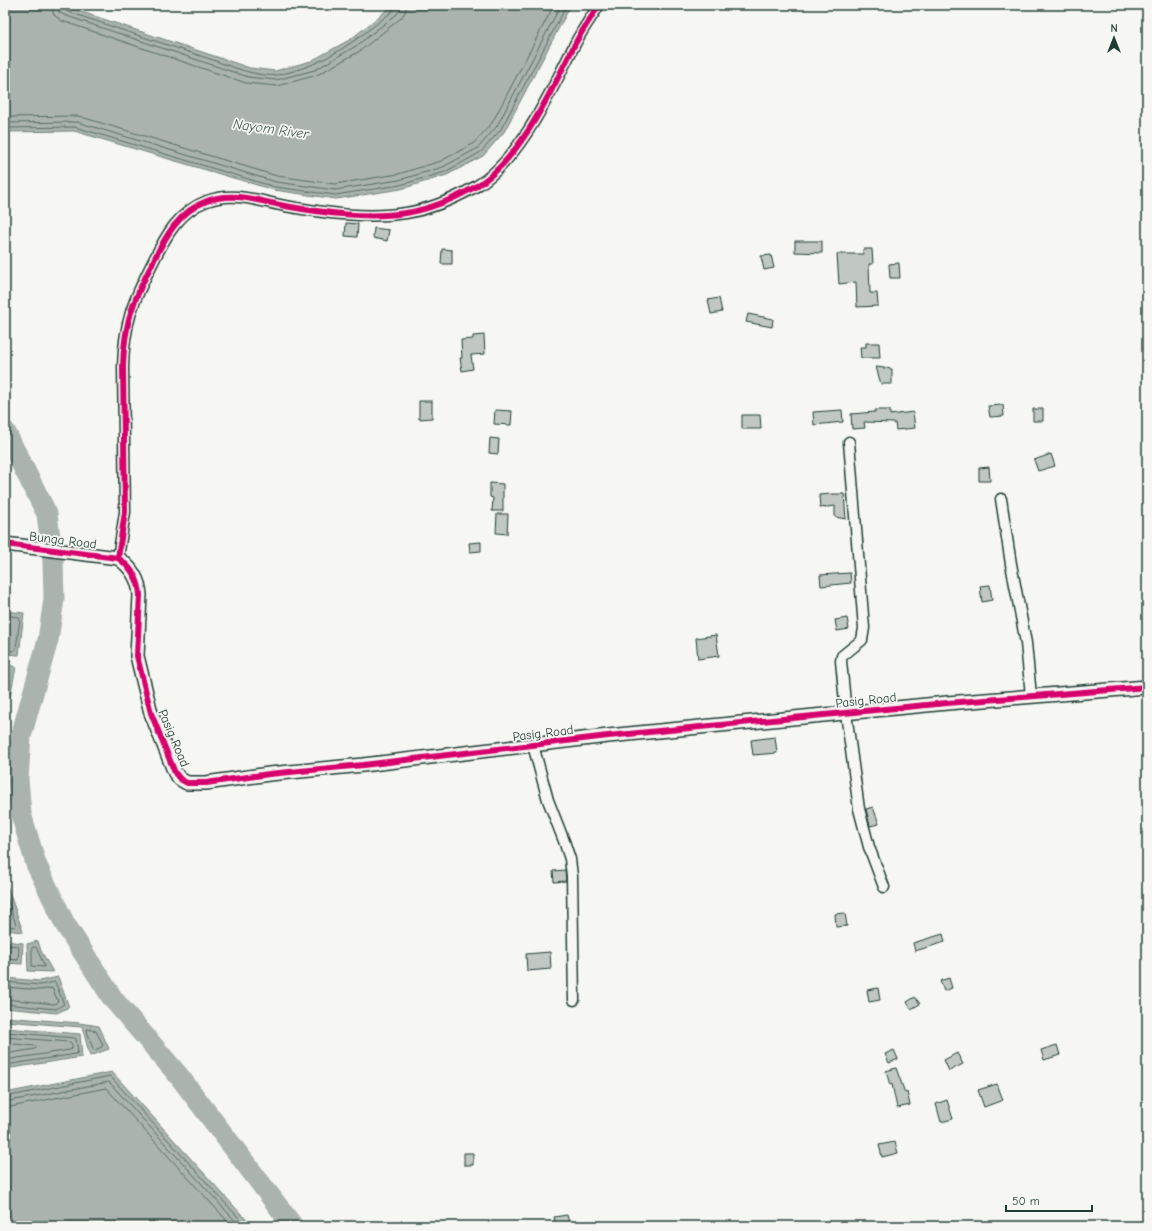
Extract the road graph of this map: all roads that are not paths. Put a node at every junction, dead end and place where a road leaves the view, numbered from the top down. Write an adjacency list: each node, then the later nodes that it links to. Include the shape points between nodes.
1 (599, 5): 5 (street, via 576,42 560,77 513,153 496,172 476,187 432,206 406,213 328,213 241,196 224,196 193,207 180,219 165,237 139,288 126,329 122,368 125,512)
2 (849, 442): 8 (street, via 864,628 862,640 842,656)
3 (1001, 499): 7 (street, via 1026,643)
4 (5, 544): 5 (street, Bunga Road)
5 (118, 558): 9 (street, Pasig Road, via 132,572 139,587 137,656 151,713 175,773 187,783 206,783)
6 (1147, 687): 7 (street, Pasig Road)
7 (1031, 696): 8 (street, Pasig Road)
8 (846, 713): 9 (street, Pasig Road); 10 (street, via 859,809 869,847)
9 (533, 745): 11 (street, via 548,800 570,859)
10 (884, 887)
11 (574, 1000)

